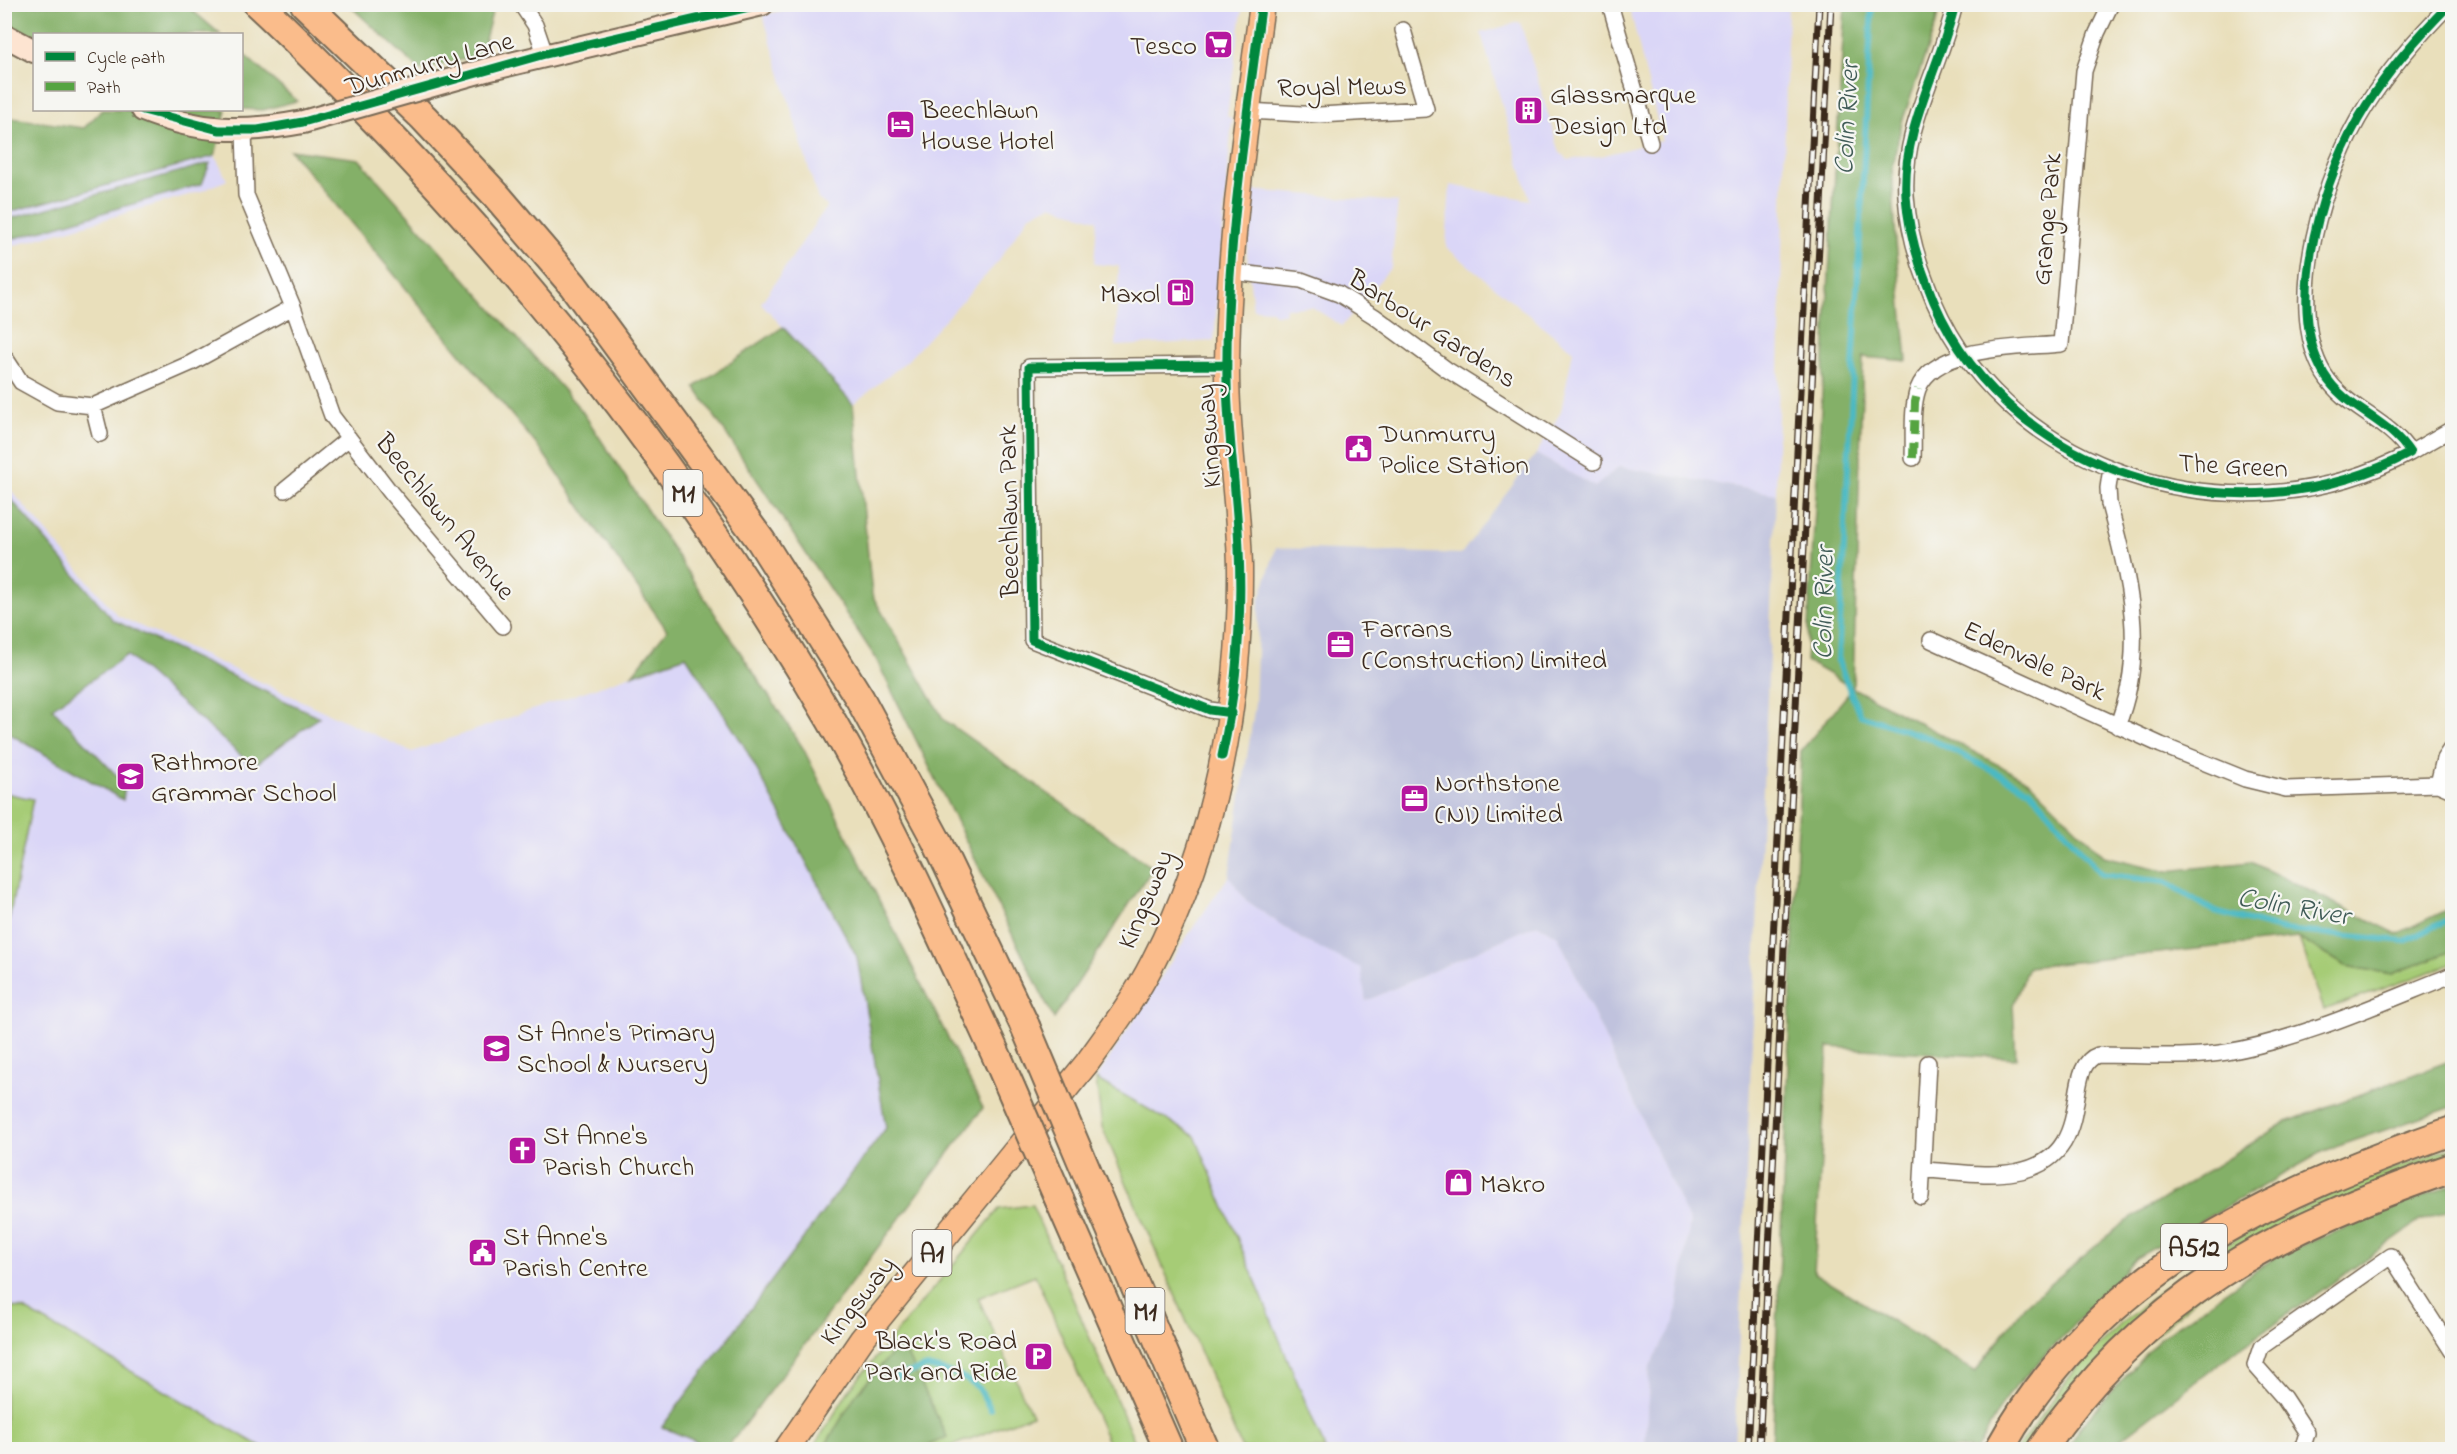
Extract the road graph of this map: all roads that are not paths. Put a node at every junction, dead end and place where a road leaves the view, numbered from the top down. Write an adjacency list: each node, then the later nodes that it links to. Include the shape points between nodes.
1 (258, 4): 47 (highway, M1, bridge, via 448,195 639,428 724,551 830,719 895,838 998,1059)
2 (305, 4): 48 (highway, M1, bridge, via 424,118 573,285 761,541 860,699 936,840 1024,1026)
3 (521, 4): 13 (street, via 535,26)
4 (762, 4): 13 (street, Dunmurry Lane)
5 (1262, 4): 15 (main road, Kingsway / A1)
6 (1610, 4): 17 (street)
7 (1954, 4): 21 (street, The Green, via 1949,29 1912,128 1906,196 1920,266 1946,330)
8 (2111, 4): 21 (street, Grange Park, via 2084,71 2061,344)
9 (2450, 4): 27 (street, via 2389,71 2350,136 2320,217 2308,282 2310,337 2323,373 2345,401 2390,429)
10 (1403, 30): 15 (street, Royal Mews, via 1426,109 1320,115)
11 (4, 35): 12 (street)
12 (33, 50)
13 (545, 54): 16 (street, Dunmurry Lane, bridge, via 303,122)
14 (148, 111): 16 (street, Dunmurry Lane, via 200,126)
15 (1248, 111): 18 (main road, Kingsway / A1)
16 (244, 130): 19 (street, Beechlawn Avenue, via 246,195)
17 (1650, 143)
18 (1232, 273): 22 (main road, Kingsway / A1); 29 (street, Barbour Gardens, via 1301,280 1339,294 1446,369)
19 (293, 307): 23 (street, via 191,363); 26 (street, Beechlawn Avenue, via 332,416)
20 (4, 356): 23 (street, via 21,382 57,402)
21 (1963, 356): 28 (street, via 1937,364 1918,389); 30 (street, The Green, via 1997,396 2038,432)
22 (1227, 365): 34 (main road, Kingsway / A1, via 1240,570); 34 (street, Beechlawn Park, via 1029,367 1032,640 1210,710)
23 (93, 406): 25 (street)
24 (2452, 429): 27 (street, The Green)
25 (100, 434)
26 (349, 438): 31 (street, Beechlawn Avenue); 32 (street, Beechlawn Avenue)
27 (2410, 453): 30 (street, The Green, via 2352,479 2298,492 2210,492 2166,485)
28 (1913, 458)
29 (1594, 462)
30 (2111, 468): 35 (street, Edenvale Park, via 2109,504 2131,595 2135,646 2131,681)
31 (285, 490)
32 (503, 627)
33 (1932, 640): 35 (street, Edenvale Park)
34 (1232, 713): 46 (main road, Kingsway / A1, via 1203,835 1179,905 1152,965 1087,1064 862,1339)
35 (2117, 726): 37 (street, Edenvale Park, via 2209,766 2286,789)
36 (2452, 747): 37 (street, via 2444,759)
37 (2438, 784): 38 (street, Edenvale Park)
38 (2452, 790)
39 (2452, 975): 43 (street, via 2246,1048 2164,1056 2098,1055 2090,1058 2082,1071 2067,1140 2047,1160 2000,1174)
40 (1928, 1063): 43 (street)
41 (2452, 1131): 49 (highway, A512, via 2308,1185 2244,1216 2185,1252 2142,1283 2068,1354)
42 (2452, 1168): 50 (highway, A512, via 2322,1217 2204,1284 2130,1341 2094,1379)
43 (1923, 1170): 44 (street)
44 (1921, 1197)
45 (2452, 1351): 51 (street, via 2391,1256 2261,1347 2255,1365 2307,1433)
46 (786, 1449)
47 (1169, 1449)
48 (1205, 1449)
49 (2000, 1449)
50 (2041, 1449)
51 (2302, 1449)

